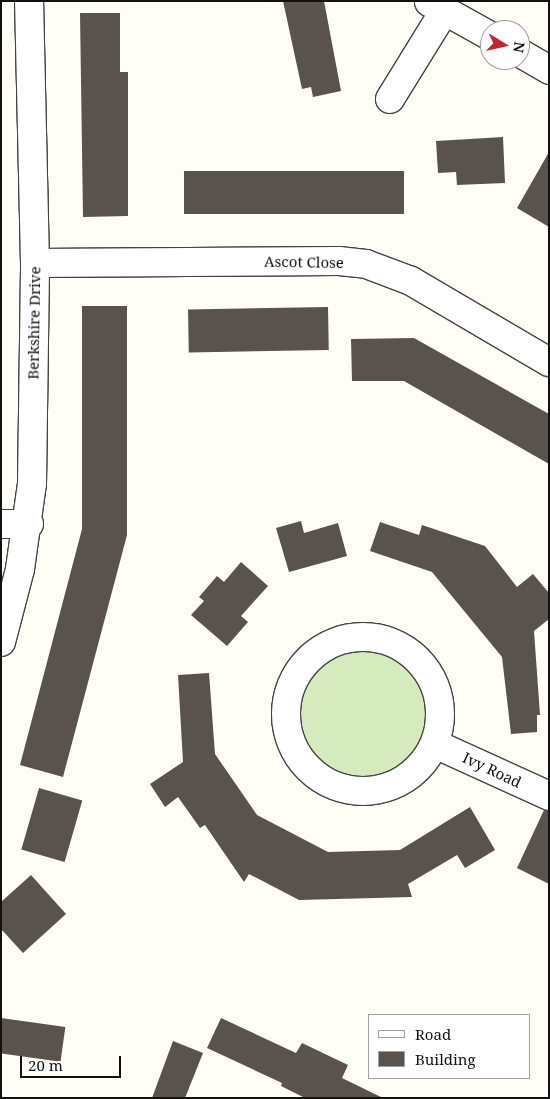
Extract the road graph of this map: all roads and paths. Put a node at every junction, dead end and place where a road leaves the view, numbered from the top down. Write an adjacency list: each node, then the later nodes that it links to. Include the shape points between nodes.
1 (29, 1): 7 (street, Berkshire Drive)
2 (436, 6): 3 (street); 6 (street)
3 (480, 30)
4 (530, 59): 5 (street)
5 (549, 70)
6 (390, 99)
7 (35, 263): 8 (street, Ascot Close, via 340,261 366,264 411,281); 10 (street, Berkshire Drive)
8 (549, 362)
9 (1, 524): 10 (street)
10 (29, 524): 11 (street, Berkshire Drive)
11 (1, 642)
12 (435, 744): 12 (street, via 415,771 402,781 379,790 354,791 329,784 309,770 294,750 286,726 286,701 295,676 312,655 334,642 359,636 385,638 409,650 427,668 438,692 441,718); 13 (street, Ivy Road)
13 (549, 796)

